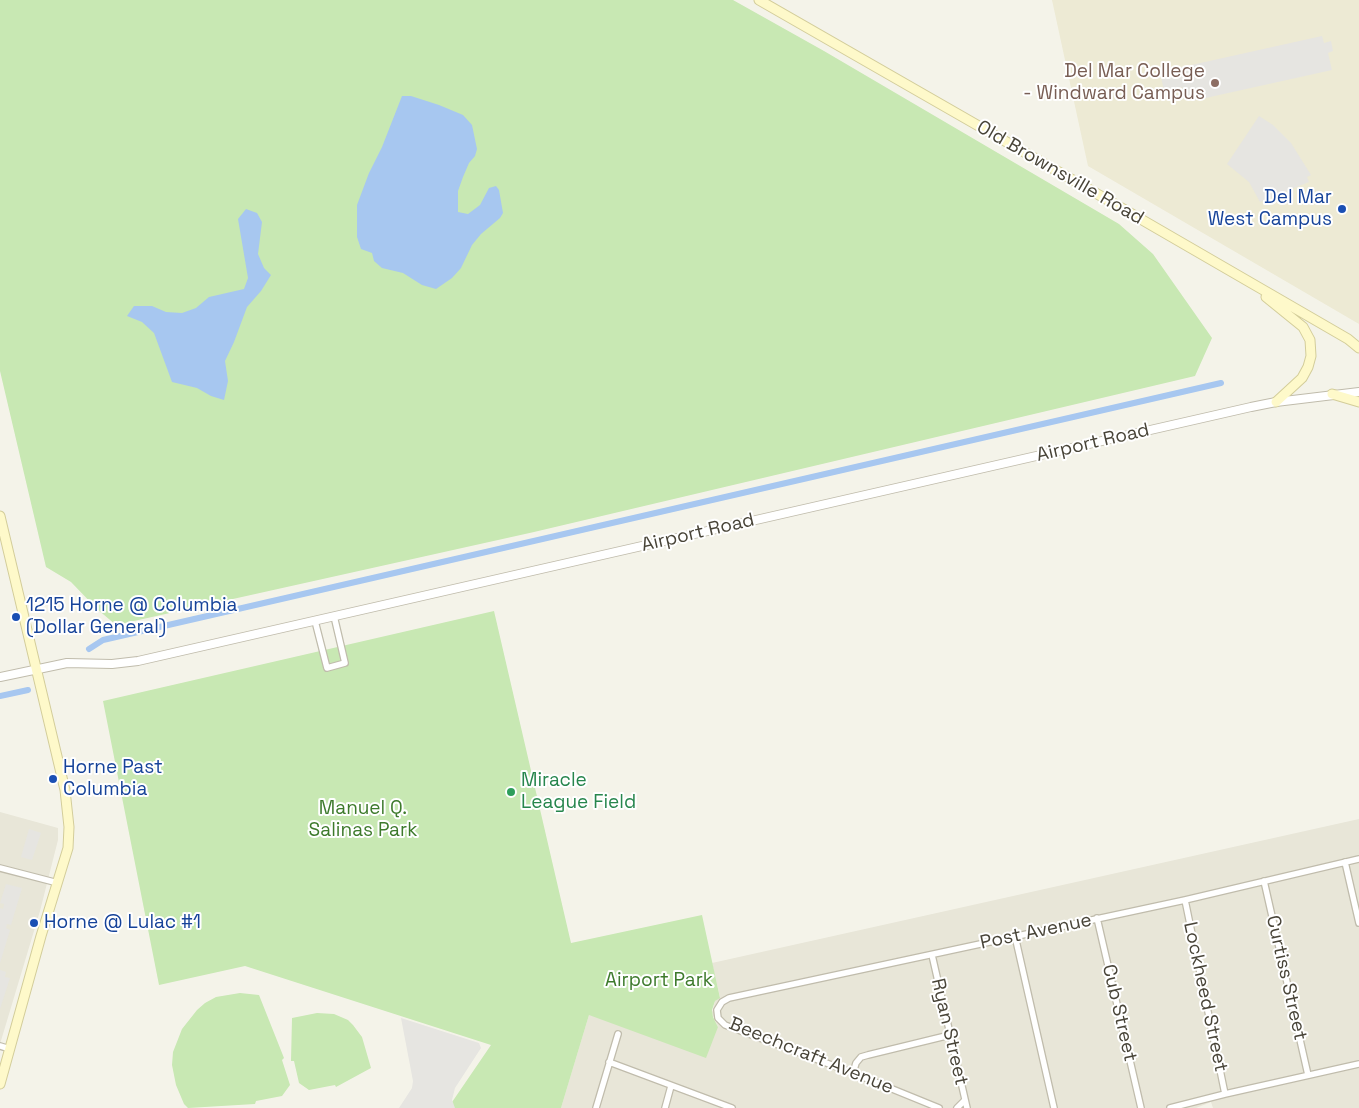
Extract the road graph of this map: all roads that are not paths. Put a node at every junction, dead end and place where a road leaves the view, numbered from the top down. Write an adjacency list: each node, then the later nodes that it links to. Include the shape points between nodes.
1 (760, 0): 2 (main road, Old Brownsville Road)
2 (1246, 281): 3 (main road, Old Brownsville Road); 8 (main road, via 1303,327 1310,340 1311,356 1302,378)
3 (1348, 339): 4 (main road); 5 (main road, Old Brownsville Road)
4 (1359, 343)
5 (1359, 348)
6 (1359, 392): 7 (street, Airport Road)
7 (1332, 394): 8 (street, Airport Road); 9 (main road)
8 (1276, 402): 11 (street, Airport Road)
9 (1359, 402)
10 (0, 516): 13 (main road)
11 (334, 616): 12 (street, Airport Road); 12 (street, via 345,663 336,666 327,668)
12 (315, 621): 13 (street, Airport Road, via 138,661 67,663)
13 (36, 669): 14 (street, Airport Road); 19 (main road, via 68,810 68,848)
14 (0, 677)
15 (1359, 859): 16 (street, Post Avenue)
16 (1345, 862): 18 (street, Post Avenue); 22 (street)
17 (0, 868): 19 (street)
18 (1264, 881): 20 (street, Post Avenue); 33 (street, Curtiss Street)
19 (58, 883): 29 (main road)
20 (1185, 900): 21 (street, Post Avenue); 36 (street, Lockheed Street)
21 (1097, 918): 23 (street, Post Avenue); 45 (street, Cub Street)
22 (1359, 922)
23 (1015, 936): 24 (street, Post Avenue); 44 (street)
24 (932, 955): 25 (street, Post Avenue, via 729,998); 27 (street, Ryan Street)
25 (717, 1010): 32 (street, Beechcraft Avenue, via 718,1018 725,1025)
26 (618, 1034): 30 (street)
27 (950, 1035): 32 (street, via 861,1057); 37 (street, Ryan Street)
28 (0, 1046): 29 (street)
29 (10, 1049): 34 (main road)
30 (609, 1062): 35 (street); 38 (street)
31 (1359, 1064): 33 (street)
32 (853, 1073): 41 (street, Beechcraft Avenue)
33 (1308, 1075): 36 (street)
34 (0, 1084)
35 (672, 1086): 39 (street); 40 (street)
36 (1225, 1094): 46 (street)
37 (965, 1100): 42 (street); 43 (street, Ryan Street)
38 (596, 1108)
39 (665, 1108)
40 (732, 1108)
41 (939, 1108)
42 (957, 1108)
43 (966, 1108)
44 (1054, 1108)
45 (1141, 1108)
46 (1170, 1108)

